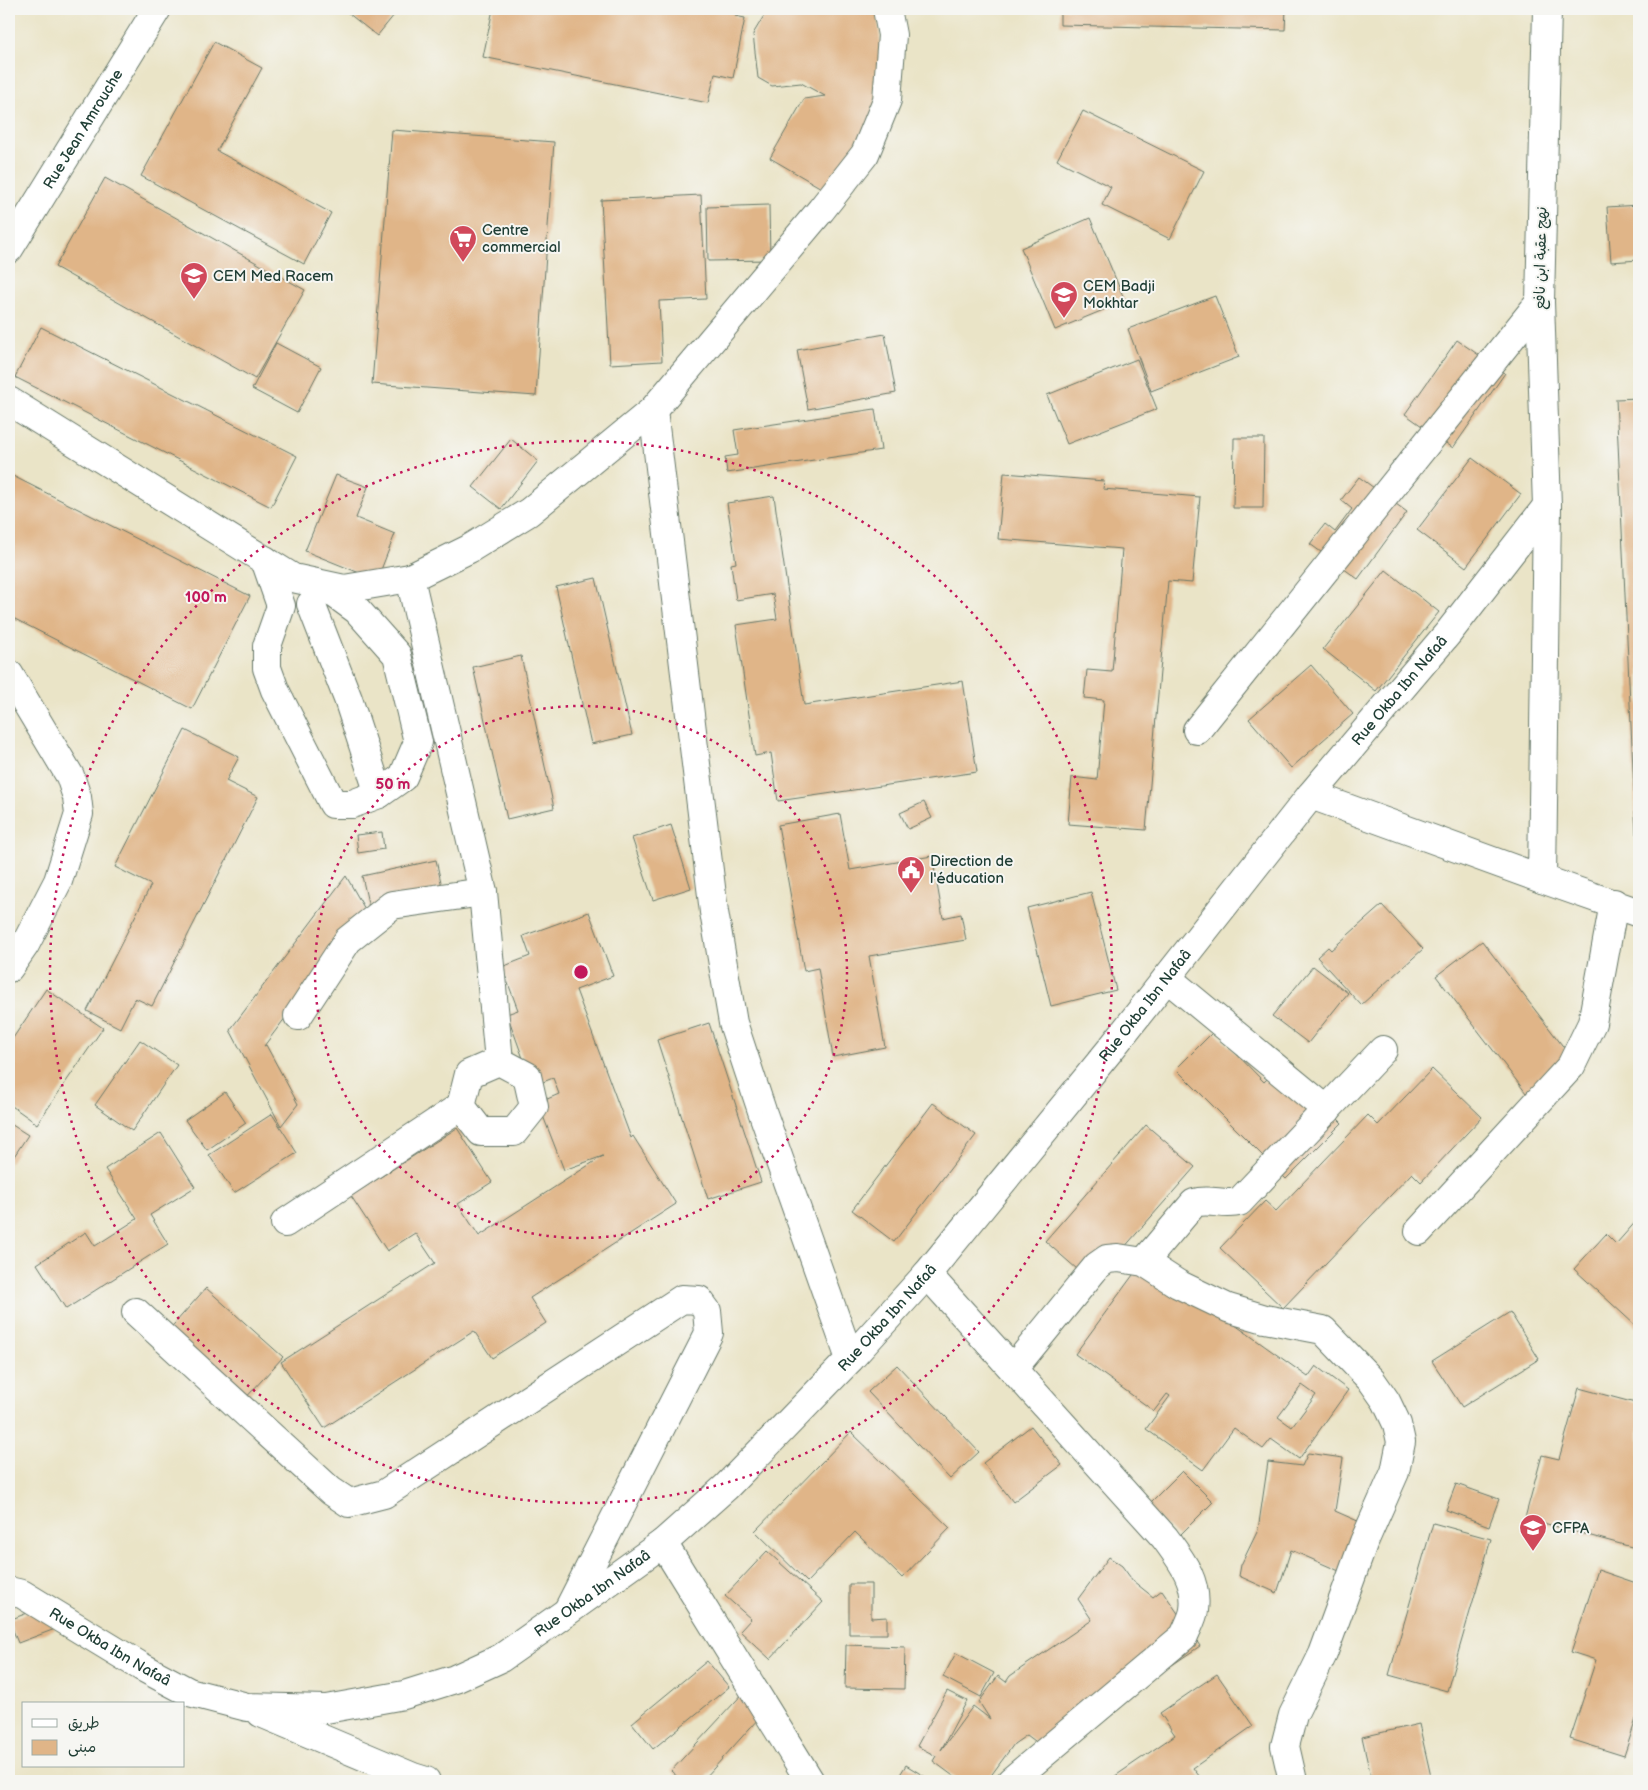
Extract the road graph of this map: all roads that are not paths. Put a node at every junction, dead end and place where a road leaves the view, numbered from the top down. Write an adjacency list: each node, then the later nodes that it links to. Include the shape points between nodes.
1 (157, 9): 4 (street, Rue Jean Amrouche)
2 (887, 9): 7 (street, via 892,35 886,100 865,154)
3 (1547, 9): 5 (street, نهج عقبة ابن نافع)
4 (9, 249)
5 (1540, 302): 8 (street, نهج عقبة ابن نافع); 15 (street)
6 (9, 400): 9 (street)
7 (653, 410): 11 (street, via 529,512 469,549); 34 (street, via 714,912 734,1023)
8 (1547, 506): 17 (street, Rue Okba Ibn Nafaâ, via 1449,632); 18 (street, نهج عقبة ابن نافع)
9 (264, 560): 10 (street); 13 (street)
10 (293, 578): 11 (street, via 344,589); 12 (street)
11 (410, 578): 19 (street)
12 (323, 599): 13 (street); 16 (street, via 348,699); 16 (street, via 357,610 397,655 418,742 403,777)
13 (282, 606): 16 (street, via 267,646 267,668 333,804 352,804)
14 (9, 674): 22 (street, via 70,776 79,814 58,881 25,945)
15 (1197, 730)
16 (379, 794)
17 (1311, 795): 18 (street); 23 (street, Rue Okba Ibn Nafaâ)
18 (1542, 879): 20 (street)
19 (483, 892): 24 (street, via 392,905 348,940); 26 (street)
20 (1614, 903): 21 (street); 30 (street, via 1592,1023 1571,1066)
21 (1639, 912)
22 (9, 968)
23 (1167, 978): 28 (street); 32 (street, Rue Okba Ibn Nafaâ)
24 (298, 1016)
25 (1383, 1050): 28 (street)
26 (499, 1061): 27 (street, via 469,1074); 27 (street, via 528,1076 534,1107 514,1132 481,1132)
27 (461, 1106): 29 (street)
28 (1327, 1110): 31 (street, via 1239,1202 1230,1204 1204,1200 1194,1203)
29 (285, 1223)
30 (1418, 1231)
31 (1144, 1262): 35 (street, via 1118,1258 1107,1259 1097,1266); 43 (street, via 1178,1284 1228,1308 1323,1330 1372,1381 1397,1424 1402,1442 1395,1472 1364,1542 1323,1654 1294,1715 1286,1746)
32 (927, 1274): 34 (street, Rue Okba Ibn Nafaâ); 35 (street)
33 (136, 1312): 38 (street, via 331,1491 349,1503 384,1494 682,1299 699,1300 707,1311 709,1333)
34 (850, 1359): 36 (street, Rue Okba Ibn Nafaâ, via 726,1487)
35 (1013, 1369): 42 (street, via 1182,1560 1194,1585 1194,1610 1184,1636)
36 (663, 1544): 38 (street, Rue Okba Ibn Nafaâ); 41 (street)
37 (9, 1591): 39 (street, Rue Okba Ibn Nafaâ, via 22,1594 188,1692)
38 (568, 1611): 39 (street, Rue Okba Ibn Nafaâ, via 501,1658 455,1679 404,1695 326,1709)
39 (247, 1707): 40 (street)
40 (426, 1781)
41 (810, 1781)
42 (1011, 1781)
43 (1294, 1781)

